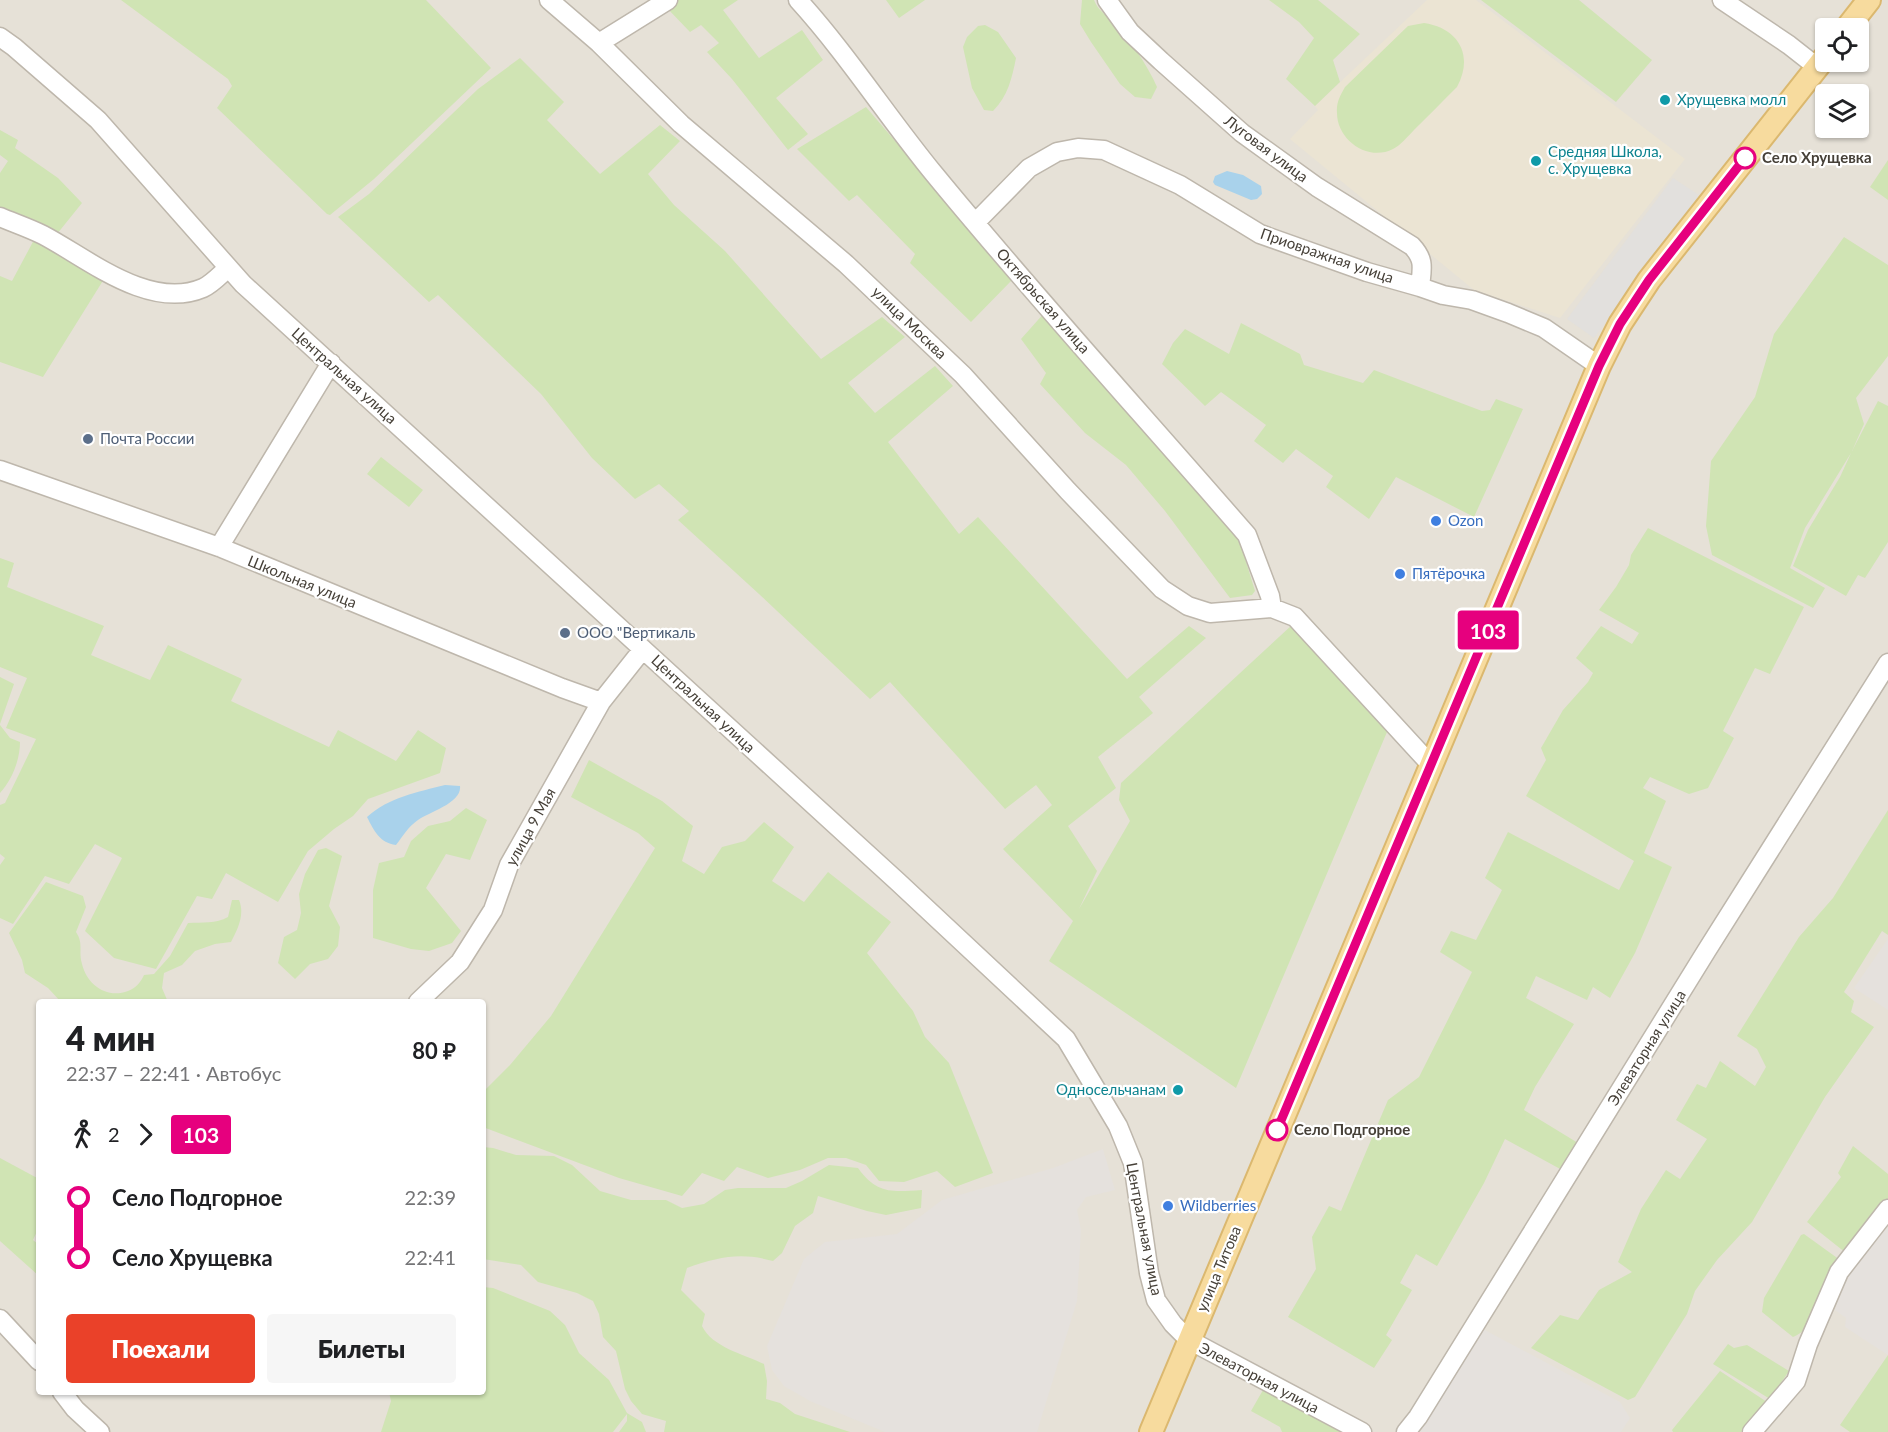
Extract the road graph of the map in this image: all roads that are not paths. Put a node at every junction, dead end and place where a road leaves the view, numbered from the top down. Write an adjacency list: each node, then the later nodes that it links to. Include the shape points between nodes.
1 (549, 0): 9 (street, улица Москва)
2 (668, 0): 9 (street)
3 (798, 0): 13 (street, Октябрьская улица)
4 (1107, 0): 15 (street, Луговая улица, via 1130,32 1242,133 1317,187 1412,246 1422,262)
5 (1722, 0): 10 (street)
6 (1869, 0): 7 (main road)
7 (1855, 18)
8 (0, 37): 14 (street, Центральная улица, via 98,120)
9 (599, 43): 20 (street, улица Москва, via 681,124 846,264 963,375 1162,589 1209,614)
10 (1815, 59)
11 (1815, 70): 17 (main road, улица Титова, via 1649,280)
12 (0, 217): 14 (street, via 40,233 152,292 203,288)
13 (975, 223): 15 (street, Приовражная улица, via 1029,168 1057,152 1078,148 1104,150 1180,185 1260,234 1367,272); 20 (street, Октябрьская улица, via 1247,535)
14 (228, 268): 16 (street, Центральная улица)
15 (1420, 286): 17 (street, Приовражная улица, via 1472,300 1544,328)
16 (331, 363): 19 (street); 21 (street, Центральная улица)
17 (1599, 366): 24 (main road, улица Титова)
18 (0, 470): 19 (street, Школьная улица)
19 (219, 547): 23 (street, Школьная улица)
20 (1272, 608): 24 (street, via 1295,617)
21 (644, 649): 23 (street, улица 9 Мая); 28 (street, Центральная улица, via 1065,1039 1118,1126 1133,1163 1156,1300)
22 (1888, 663): 34 (street, Элеваторная улица)
23 (601, 702): 25 (street, улица 9 Мая, via 509,865 493,910 460,962)
24 (1432, 766): 28 (main road, улица Титова)
25 (421, 999)
26 (1888, 1209): 35 (street, via 1839,1272 1796,1381)
27 (0, 1318): 29 (street)
28 (1189, 1340): 32 (main road, улица Титова); 33 (street, Элеваторная улица)
29 (36, 1358)
30 (64, 1395): 31 (street)
31 (100, 1432)
32 (1151, 1432)
33 (1362, 1432)
34 (1406, 1432)
35 (1752, 1432)

